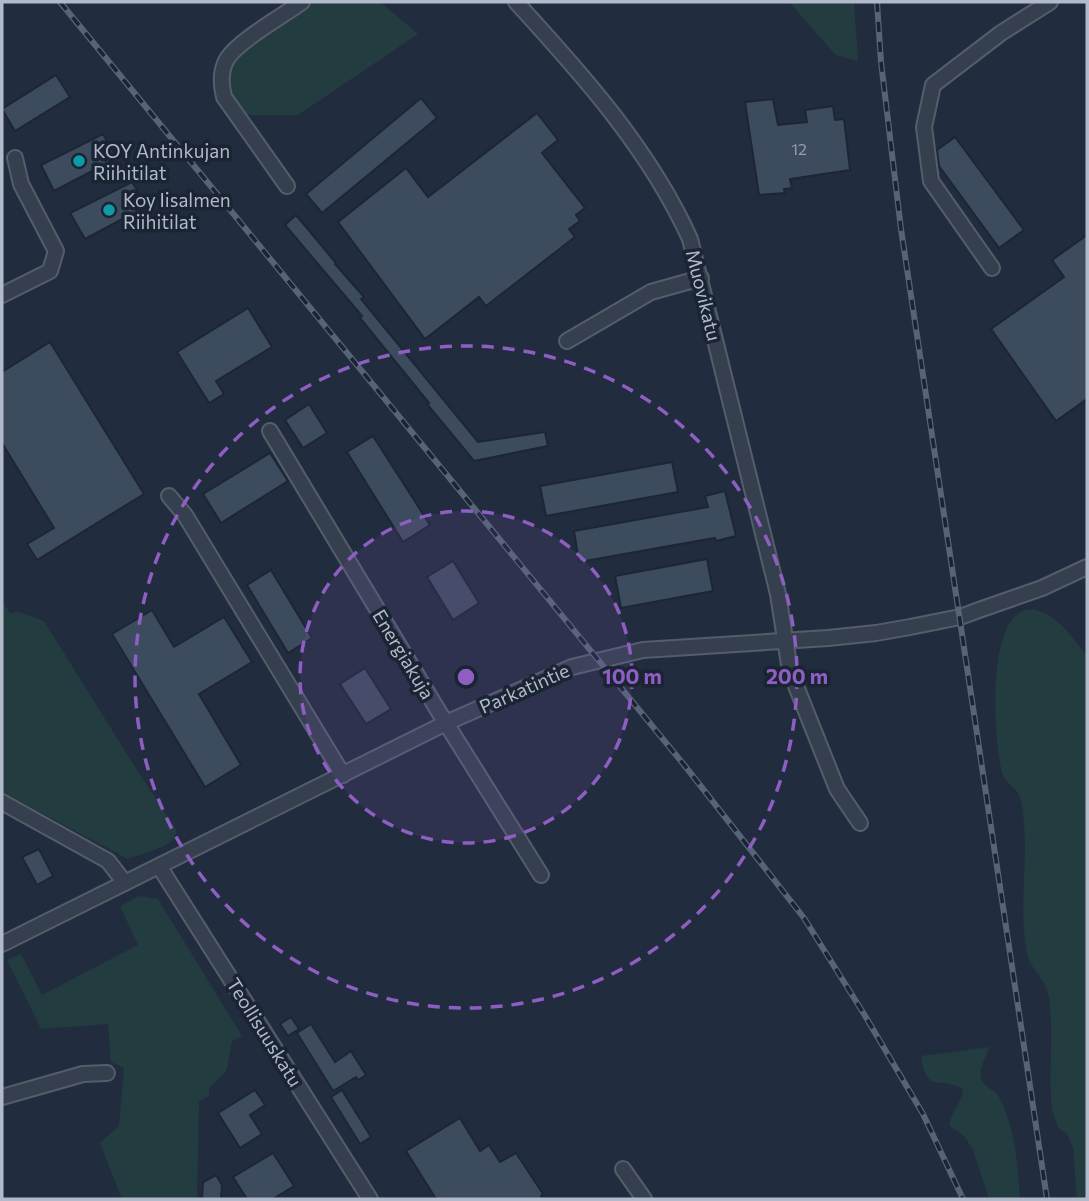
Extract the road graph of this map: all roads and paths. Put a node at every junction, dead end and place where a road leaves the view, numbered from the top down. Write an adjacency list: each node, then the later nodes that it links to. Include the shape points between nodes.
1 (302, 2): 5 (street, via 243,43 228,58 221,83 224,97)
2 (516, 2): 7 (street, Muovikatu, via 620,123 678,212)
3 (1050, 2): 6 (street, via 1000,33 933,85 924,127 931,181)
4 (15, 158): 8 (street, via 21,184 56,251 50,271)
5 (287, 186)
6 (992, 268)
7 (701, 278): 9 (street, via 651,292); 13 (street, Muovikatu)
8 (2, 295)
9 (567, 341)
10 (270, 430): 14 (street, Energiakuja)
11 (169, 496): 15 (street, via 185,514)
12 (1087, 567): 13 (street, Parkatintie, via 960,617 876,633)
13 (785, 639): 14 (street, Parkatintie, via 617,655 547,676); 17 (street, Muovikatu, via 790,671 837,789)
14 (446, 723): 15 (street, Parkatintie); 19 (street, Energiakuja)
15 (343, 775): 18 (street, Parkatintie)
16 (2, 802): 20 (street, via 108,861)
17 (860, 823)
18 (159, 866): 20 (street, Parkatintie); 25 (street, Teollisuuskatu)
19 (541, 875)
20 (125, 883): 21 (street, Parkatintie)
21 (2, 944)
22 (107, 1073): 23 (street, via 83,1074)
23 (2, 1097)
24 (623, 1169): 26 (street)
25 (370, 1199)
26 (644, 1199)

